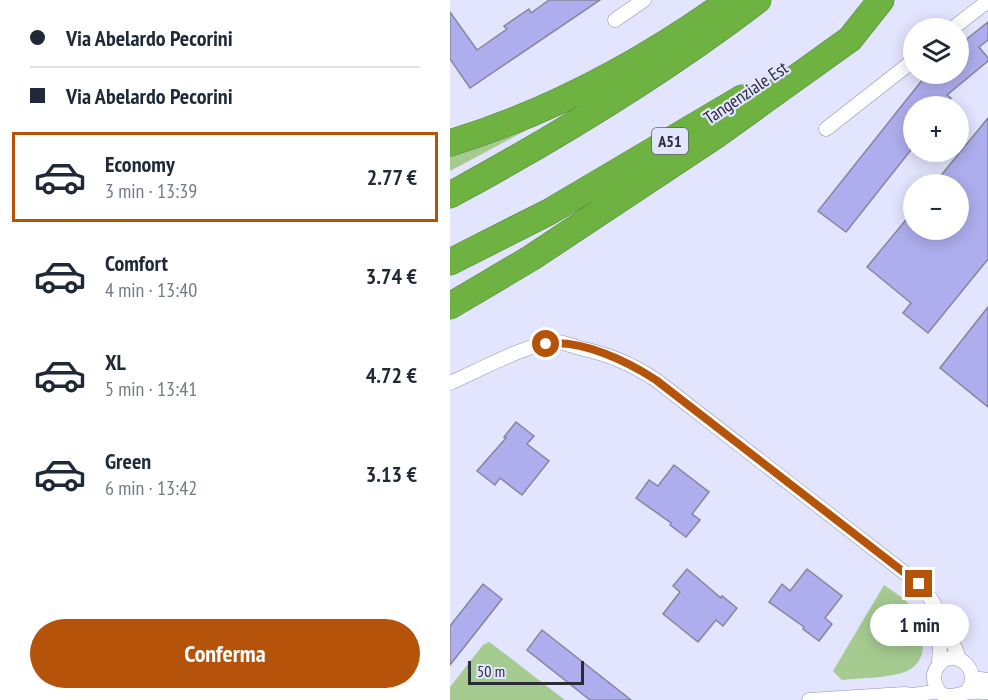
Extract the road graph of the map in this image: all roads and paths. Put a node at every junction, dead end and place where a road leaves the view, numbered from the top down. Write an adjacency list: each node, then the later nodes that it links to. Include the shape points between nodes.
1 (644, 0): 7 (street)
2 (730, 0): 10 (highway, via 667,42 561,102)
3 (758, 0): 11 (highway, via 639,85)
4 (879, 0): 12 (highway, Tangenziale Est / A51, via 741,99 549,212); 13 (highway, via 850,39 715,136 540,252)
5 (988, 1): 6 (street)
6 (966, 18)
7 (615, 20)
8 (903, 69): 9 (street)
9 (826, 129)
10 (450, 143)
11 (450, 195)
12 (450, 262)
13 (450, 306)
14 (450, 383): 15 (street, via 518,353 558,342 632,364 919,584)
15 (941, 618): 16 (street); 17 (street)
16 (959, 659): 17 (street, via 949,658); 18 (street, via 969,666)
17 (939, 664): 20 (street)
18 (972, 678): 19 (street); 22 (street)
19 (988, 680)
20 (936, 685): 22 (street, via 952,697); 23 (street, via 904,694)
21 (988, 692): 22 (street)
22 (965, 693)
23 (809, 700)

